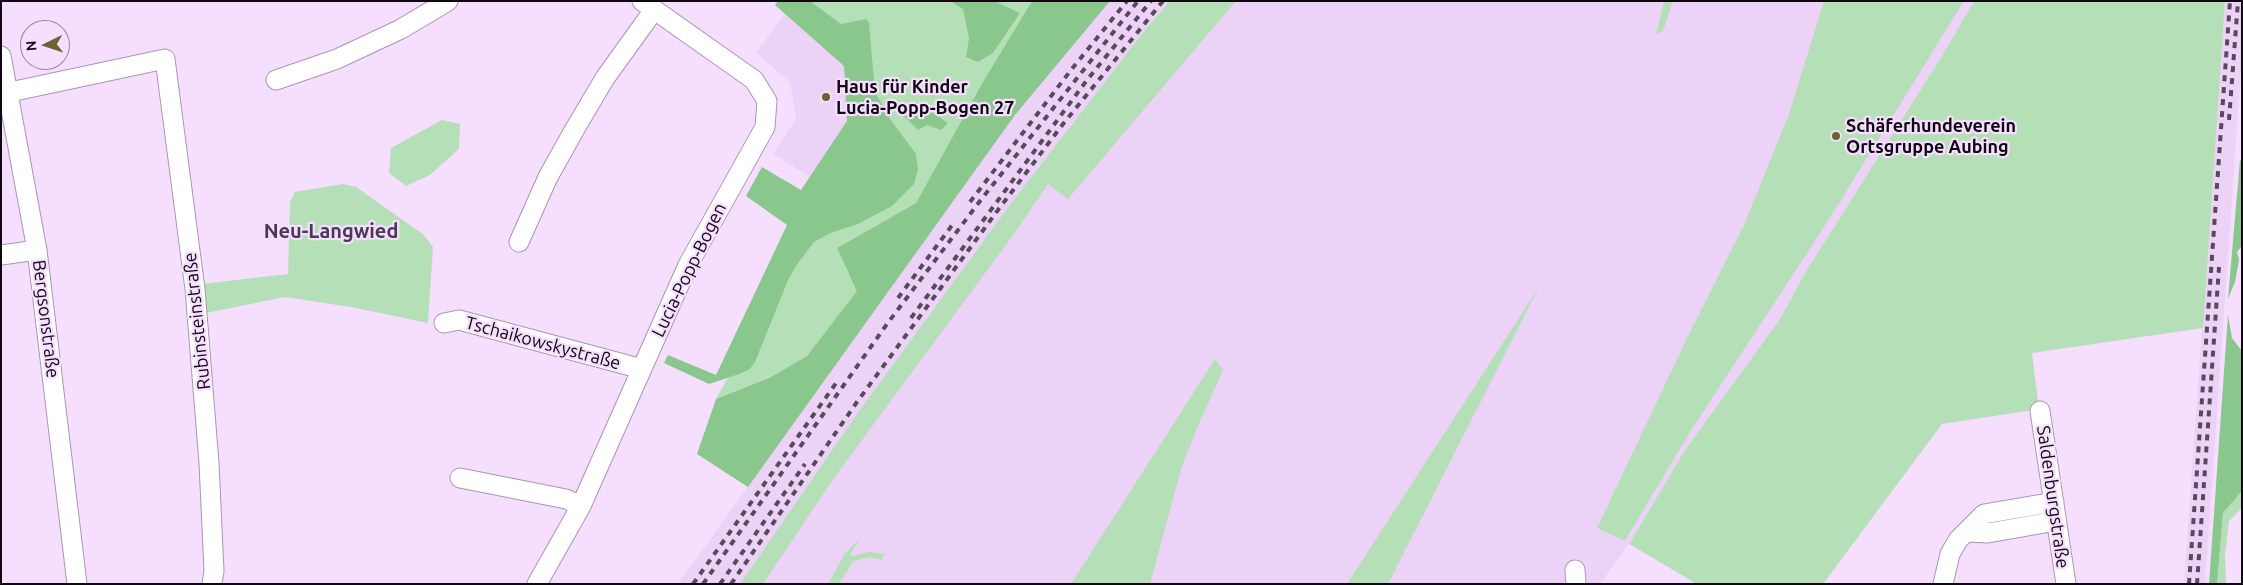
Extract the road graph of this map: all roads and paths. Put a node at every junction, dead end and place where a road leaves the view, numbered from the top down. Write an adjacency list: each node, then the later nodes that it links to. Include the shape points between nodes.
1 (448, 1): 4 (street, via 402,29 337,60)
2 (648, 6): 6 (street, via 548,177); 10 (street, Lucia-Popp-Bogen, via 754,80 767,101 765,127 688,265)
3 (1, 56): 5 (street, Bergsonstraße)
4 (276, 80)
5 (10, 92): 7 (street, Bergsonstraße); 18 (street, Rubinsteinstraße, via 165,59 195,289 213,534)
6 (519, 242)
7 (37, 250): 8 (street); 17 (street, Bergsonstraße)
8 (1, 256)
9 (444, 323): 10 (street, Tschaikowskystraße, via 459,320)
10 (642, 369): 14 (street, Lucia-Popp-Bogen)
11 (2040, 411): 13 (street, Saldenburgstraße)
12 (460, 478): 14 (street)
13 (2054, 502): 15 (street, Saldenburgstraße); 16 (street, via 1984,514)
14 (581, 506): 19 (street, Lucia-Popp-Bogen)
15 (2056, 521): 16 (street, via 1988,533); 21 (street, Saldenburgstraße)
16 (1969, 532): 20 (street, via 1958,540 1950,554)
17 (77, 584)
18 (212, 584)
19 (537, 584)
20 (1942, 584)
21 (2066, 584)

